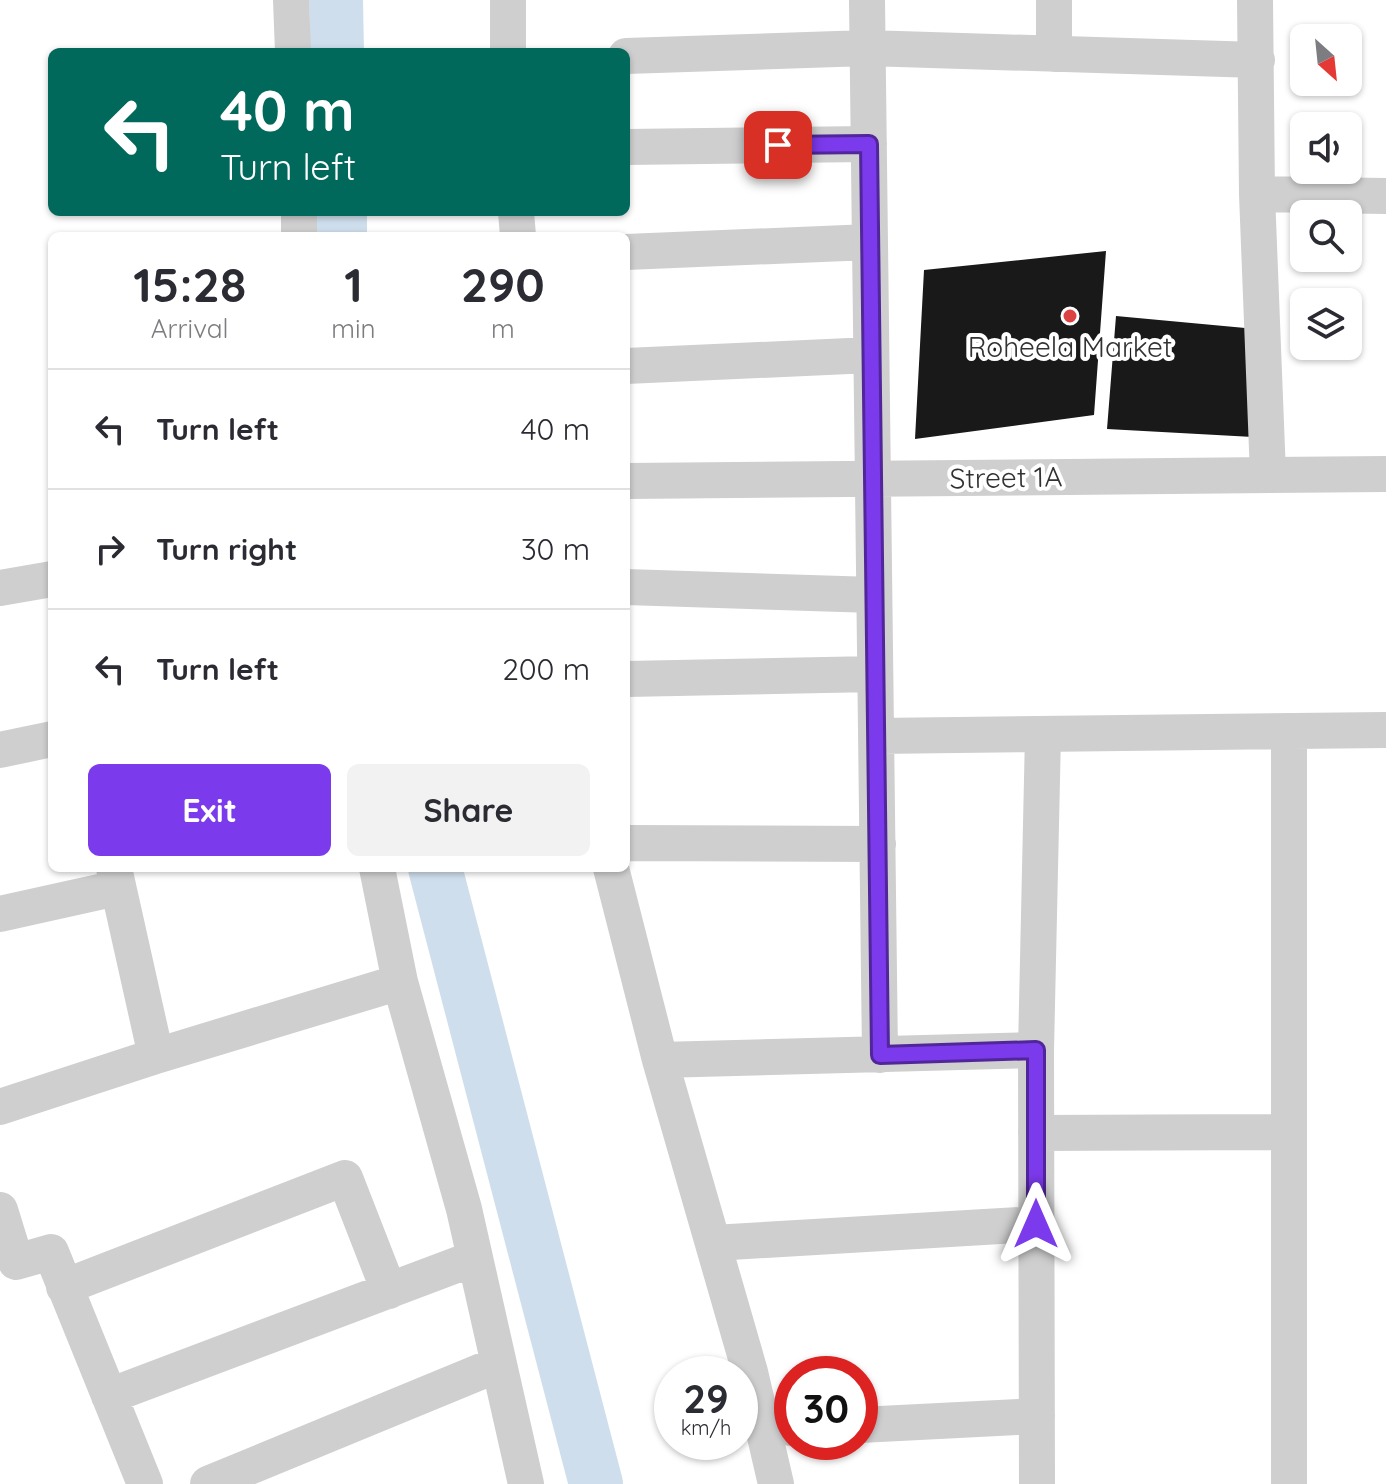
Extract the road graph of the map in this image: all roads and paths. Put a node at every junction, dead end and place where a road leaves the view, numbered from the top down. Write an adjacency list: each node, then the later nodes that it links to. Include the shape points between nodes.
1 (291, 0): 6 (street)
2 (508, 0): 7 (street)
3 (867, 0): 8 (street)
4 (1054, 0): 9 (street)
5 (1255, 0): 11 (street)
6 (293, 48)
7 (508, 48)
8 (867, 48): 9 (street); 10 (street); 12 (street)
9 (1054, 54): 11 (street)
10 (630, 56)
11 (1257, 60): 14 (street)
12 (869, 144): 13 (street); 16 (street)
13 (630, 147)
14 (1257, 194): 15 (street); 21 (street)
15 (1386, 196)
16 (870, 242): 17 (street); 18 (street)
17 (630, 252)
18 (871, 355): 19 (street); 22 (street)
19 (630, 366)
20 (1386, 474): 21 (street, Street 1A)
21 (1268, 475): 22 (street, Street 1A)
22 (873, 478): 23 (street, Street 1A); 27 (street)
23 (630, 481)
24 (48, 580): 26 (street)
25 (630, 587): 27 (street)
26 (0, 588)
27 (874, 595): 28 (street)
28 (875, 674): 29 (street); 33 (street)
29 (630, 679)
30 (1386, 730): 31 (street)
31 (1289, 731): 32 (street); 48 (street)
32 (1043, 734): 33 (street); 43 (street)
33 (876, 736): 37 (street)
34 (48, 740): 35 (street)
35 (0, 750)
36 (630, 843): 37 (street)
37 (878, 844): 44 (street)
38 (378, 872): 42 (street)
39 (612, 872): 46 (street)
40 (115, 878): 41 (street); 45 (street)
41 (0, 914)
42 (400, 982): 45 (street); 53 (street)
43 (1036, 1050): 44 (street); 49 (street)
44 (880, 1055): 46 (street)
45 (156, 1056): 47 (street)
46 (660, 1060): 52 (street)
47 (0, 1107)
48 (1289, 1132): 49 (street); 65 (street)
49 (1036, 1133): 51 (street)
50 (0, 1210): 54 (street, via 16,1262 51,1252)
51 (1036, 1224): 52 (street); 58 (street)
52 (713, 1243): 63 (street)
53 (475, 1258): 55 (street); 56 (street)
54 (64, 1287): 55 (street, via 345,1178); 57 (street)
55 (389, 1291): 57 (street)
56 (499, 1364): 61 (street); 62 (street)
57 (109, 1396): 60 (street)
58 (1037, 1416): 59 (street); 64 (street)
59 (878, 1424)
60 (145, 1484)
61 (208, 1484)
62 (526, 1484)
63 (776, 1484)
64 (1037, 1484)
65 (1289, 1484)

